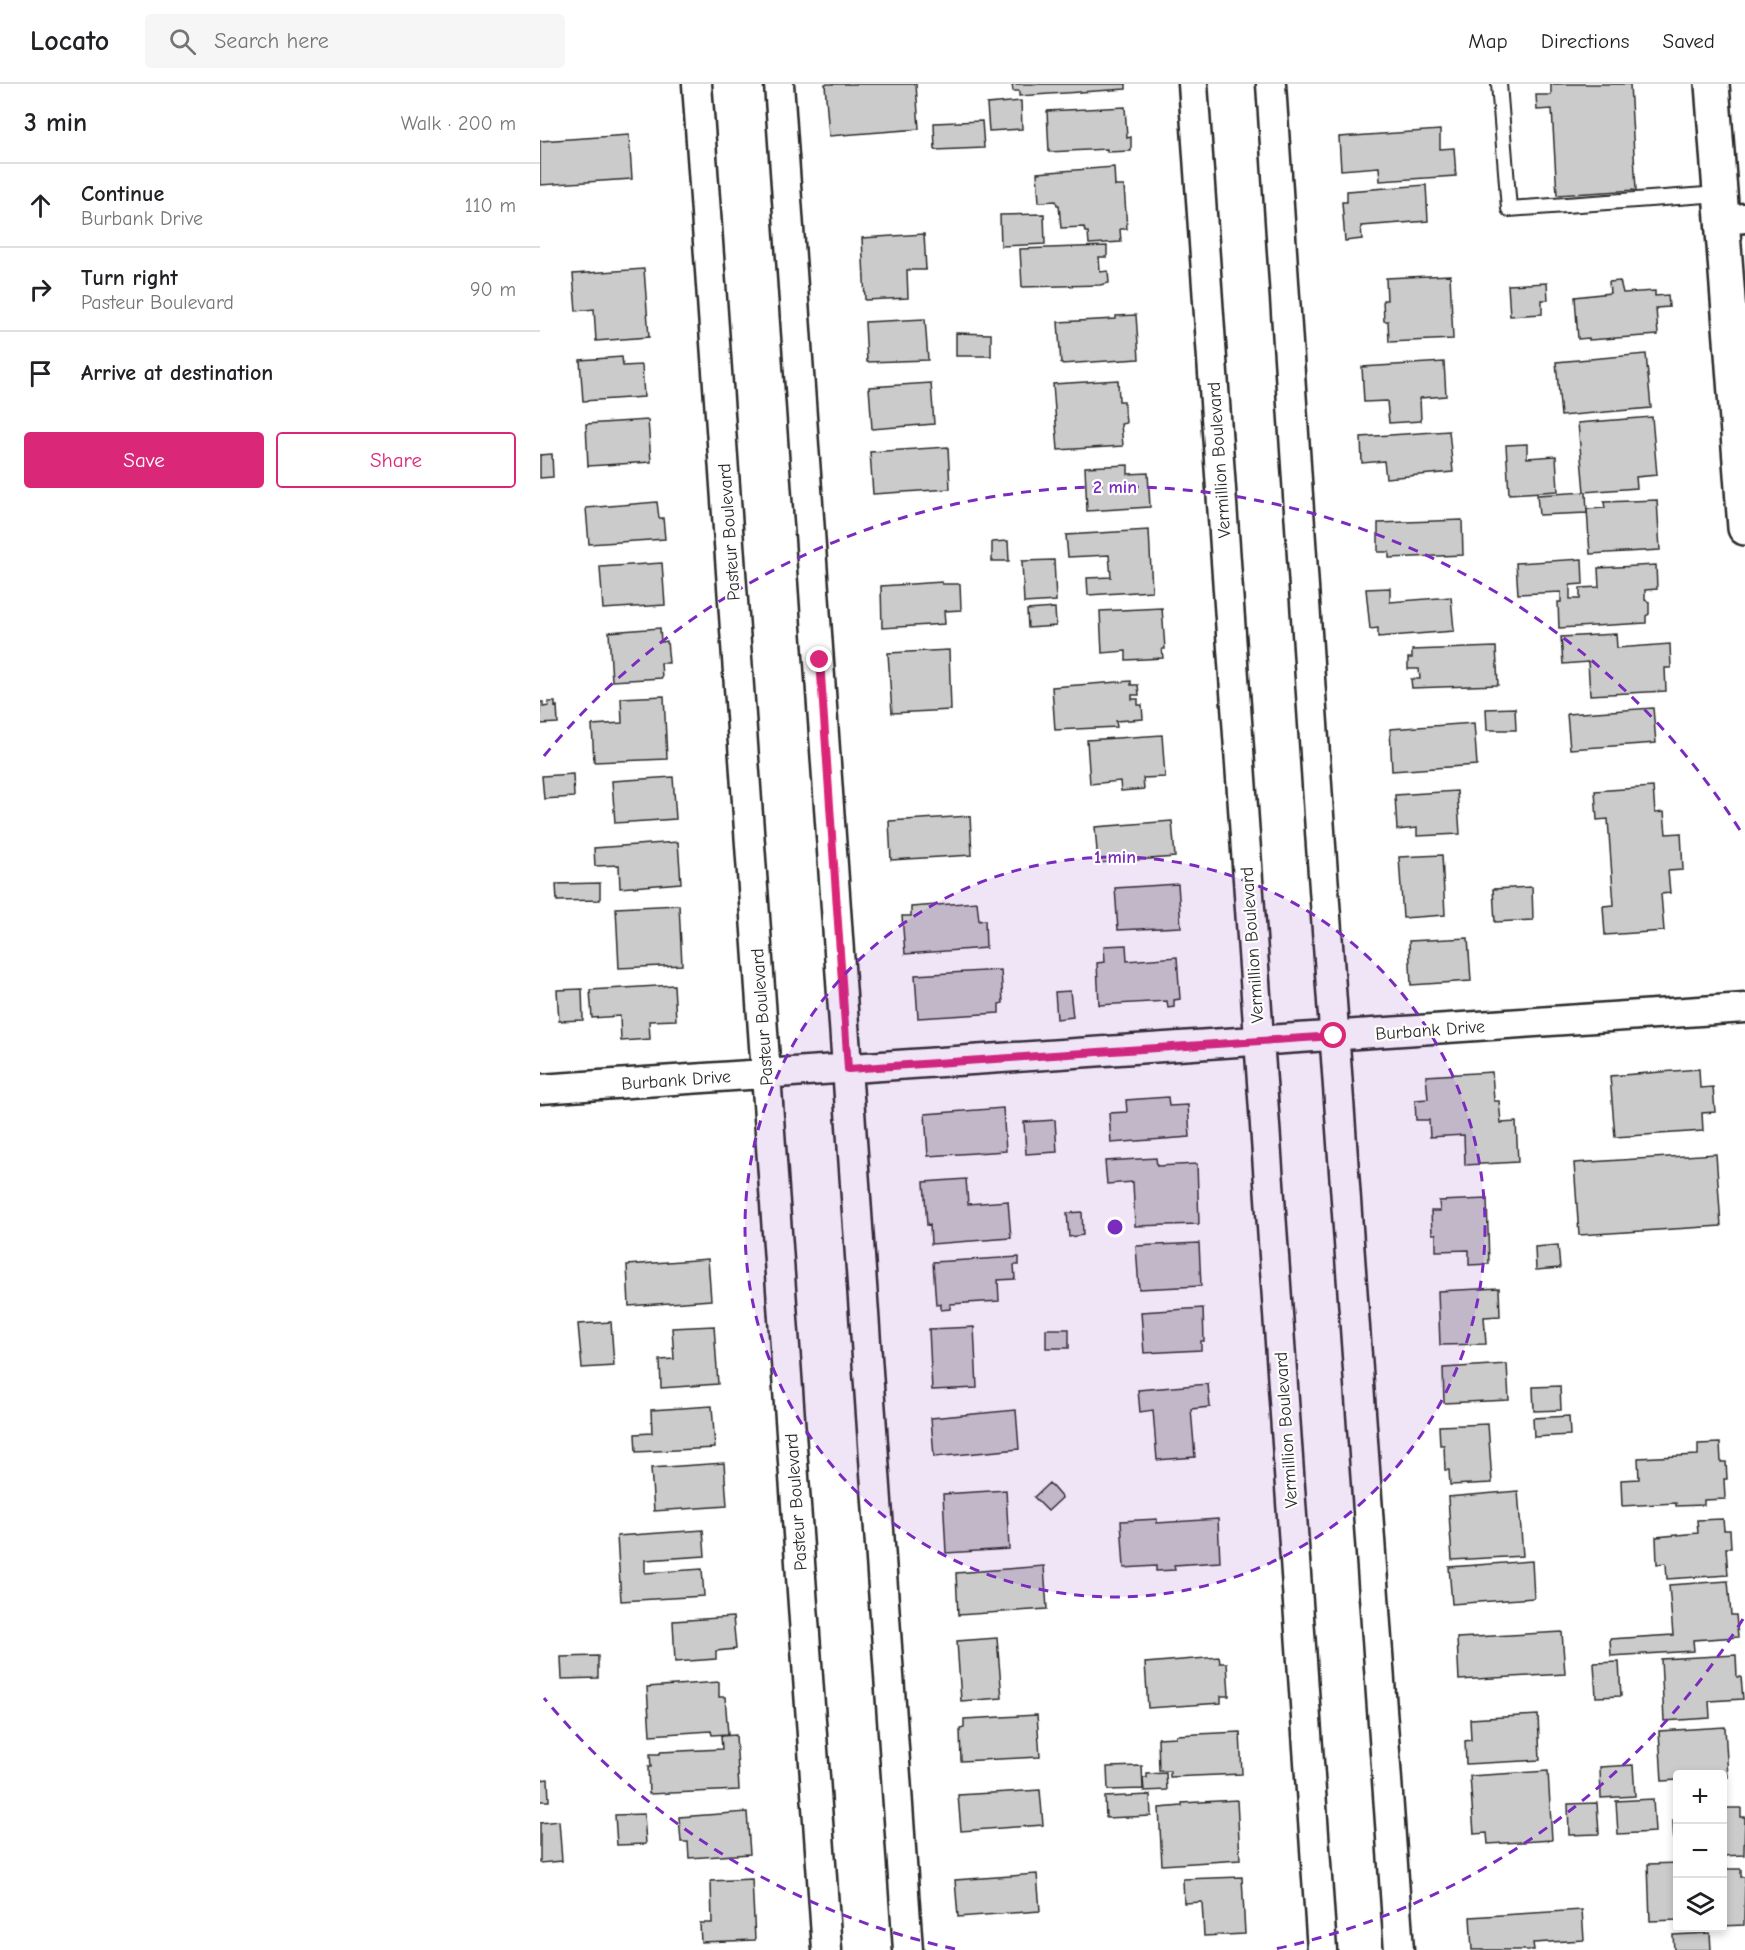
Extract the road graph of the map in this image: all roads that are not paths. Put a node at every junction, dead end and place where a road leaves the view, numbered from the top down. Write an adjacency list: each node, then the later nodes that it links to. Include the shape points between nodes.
1 (697, 84): 13 (street, Pasteur Boulevard)
2 (779, 84): 12 (street)
3 (1193, 84): 11 (street, Vermillion Boulevard)
4 (1271, 84): 10 (street)
5 (1499, 84): 7 (lane, via 1509,209)
6 (1712, 84): 7 (main road)
7 (1729, 211): 8 (main road)
8 (1745, 528)
9 (1745, 1008): 10 (street, Burbank Drive)
10 (1334, 1036): 11 (street, Burbank Drive); 18 (street)
11 (1259, 1041): 12 (street, Burbank Drive); 17 (street, Vermillion Boulevard)
12 (848, 1069): 13 (street, Burbank Drive); 16 (street)
13 (766, 1074): 14 (street, Burbank Drive); 15 (street, Pasteur Boulevard)
14 (540, 1089)
15 (827, 1950)
16 (908, 1950)
17 (1322, 1950)
18 (1399, 1950)

